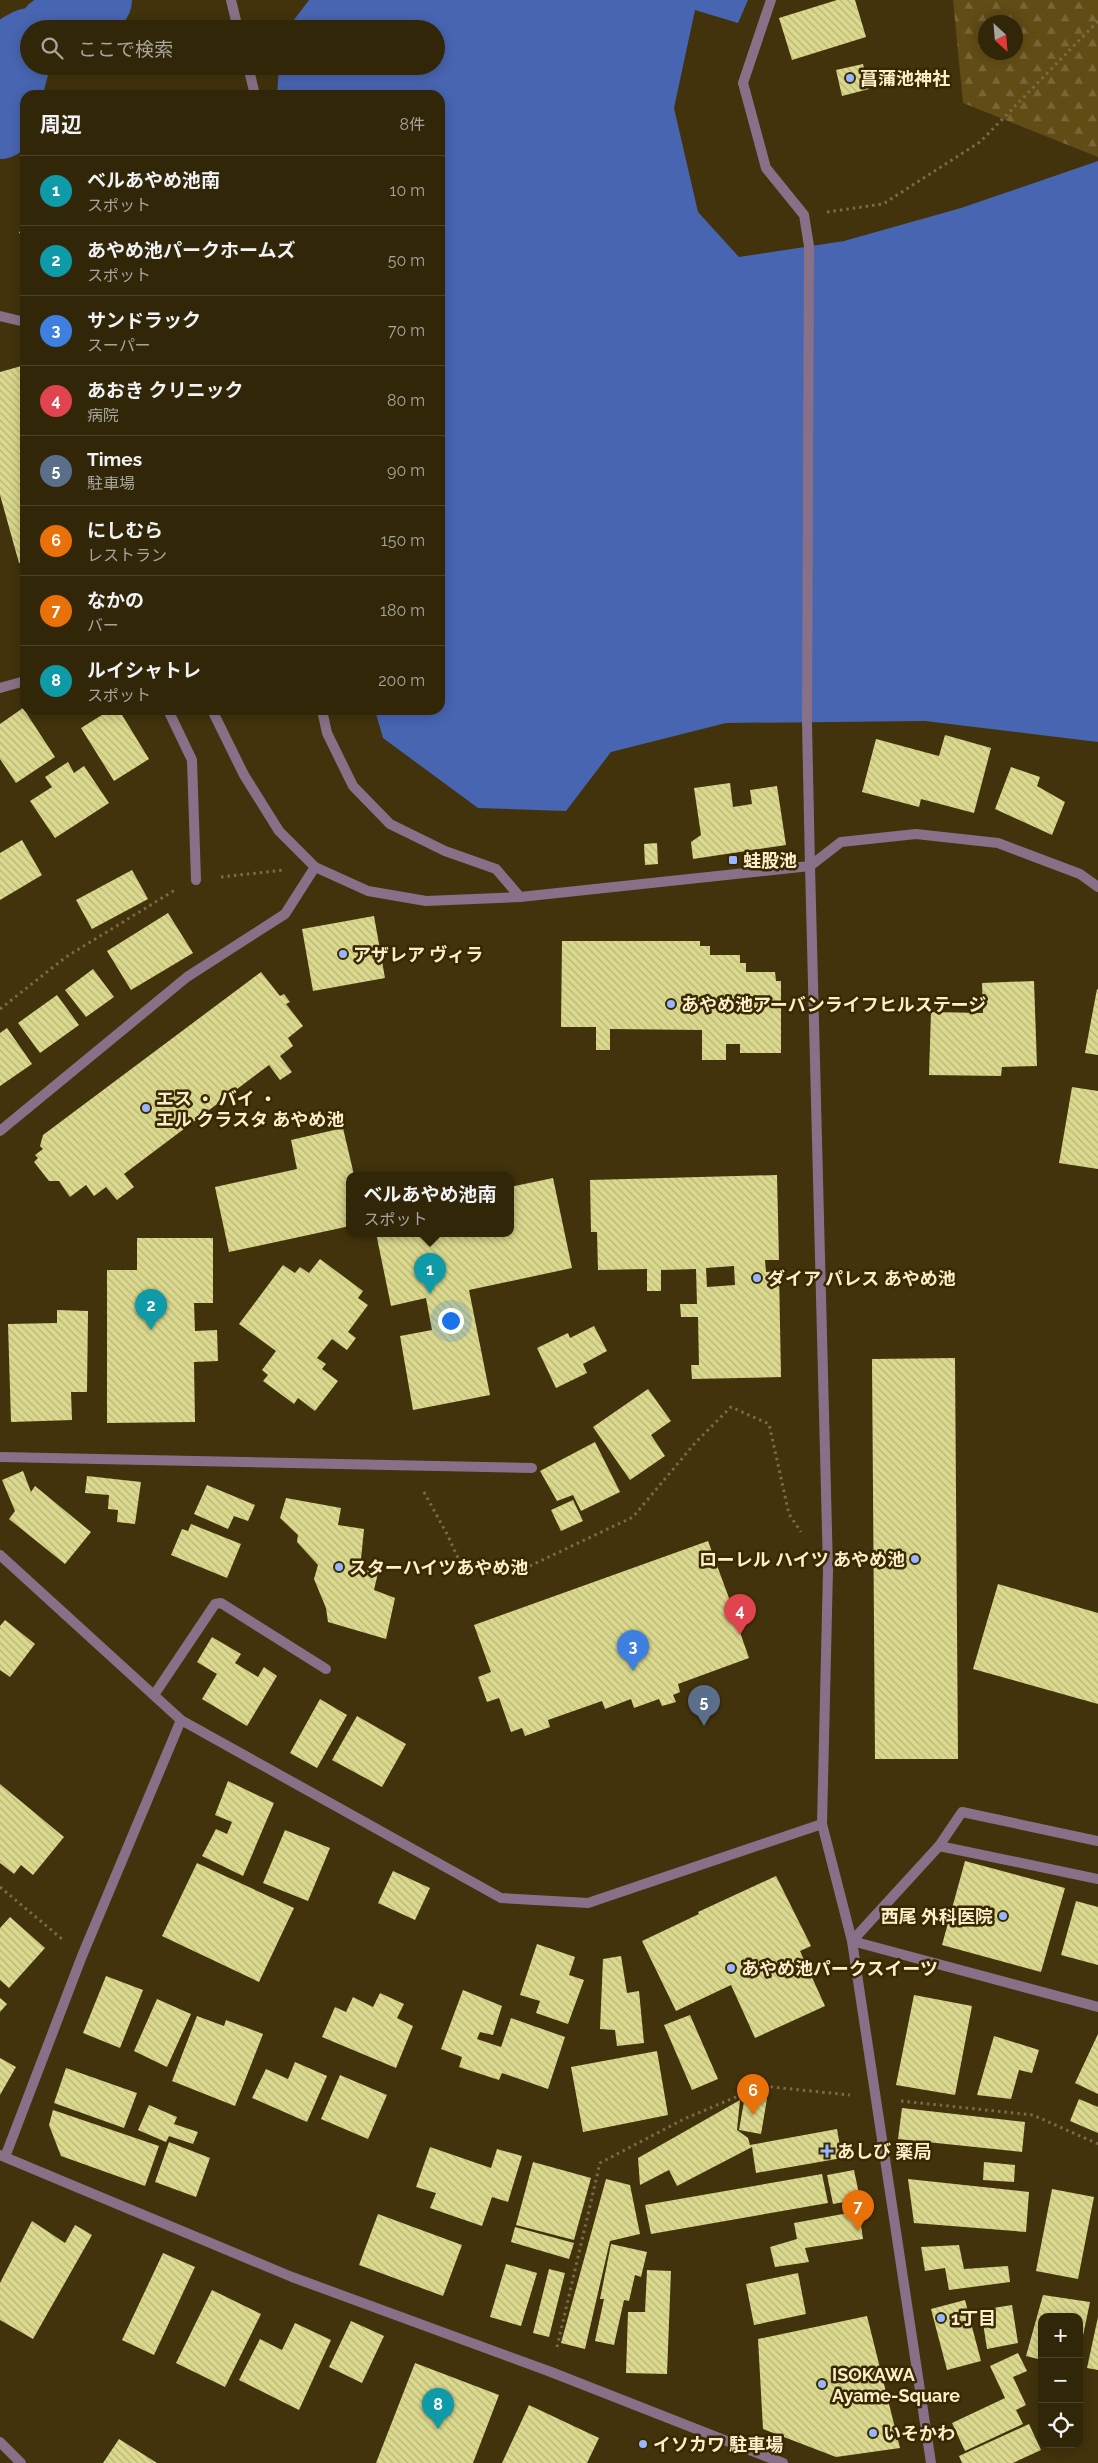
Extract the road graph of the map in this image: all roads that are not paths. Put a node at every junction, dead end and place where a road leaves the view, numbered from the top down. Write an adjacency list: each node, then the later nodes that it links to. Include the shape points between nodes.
1 (231, 0): 3 (street)
2 (771, 0): 13 (street, via 743,83 766,168 804,216 809,246 806,723)
3 (236, 20)
4 (250, 75): 5 (street)
5 (254, 90)
6 (0, 316): 7 (street)
7 (20, 321)
8 (20, 682): 9 (street)
9 (0, 688)
10 (170, 715): 15 (street, via 192,760)
11 (214, 715): 14 (street, via 244,775 279,831)
12 (323, 715): 17 (street, via 327,734 353,786 390,824 445,851 496,869)
13 (810, 866): 16 (street, via 842,842 916,834 998,843 1080,874); 17 (street); 25 (street, via 828,1570)
14 (315, 867): 17 (street, via 368,891 426,901); 18 (street, via 285,914 187,977)
15 (196, 880)
16 (1098, 887)
17 (520, 896)
18 (0, 1131)
19 (0, 1457): 20 (street)
20 (532, 1468)
21 (0, 1555): 23 (street)
22 (326, 1669): 23 (street, via 221,1603 215,1604)
23 (154, 1695): 24 (street)
24 (181, 1720): 25 (street, via 501,1898 588,1903); 31 (street)
25 (822, 1824): 29 (street)
26 (1098, 1842): 27 (street, via 962,1812)
27 (939, 1846): 28 (street); 29 (street)
28 (1098, 1879)
29 (852, 1941): 30 (street); 35 (street)
30 (1098, 2006)
31 (2, 2156): 34 (street, via 292,2277 551,2372)
32 (0, 2442): 33 (street)
33 (21, 2463)
34 (783, 2463)
35 (931, 2463)

